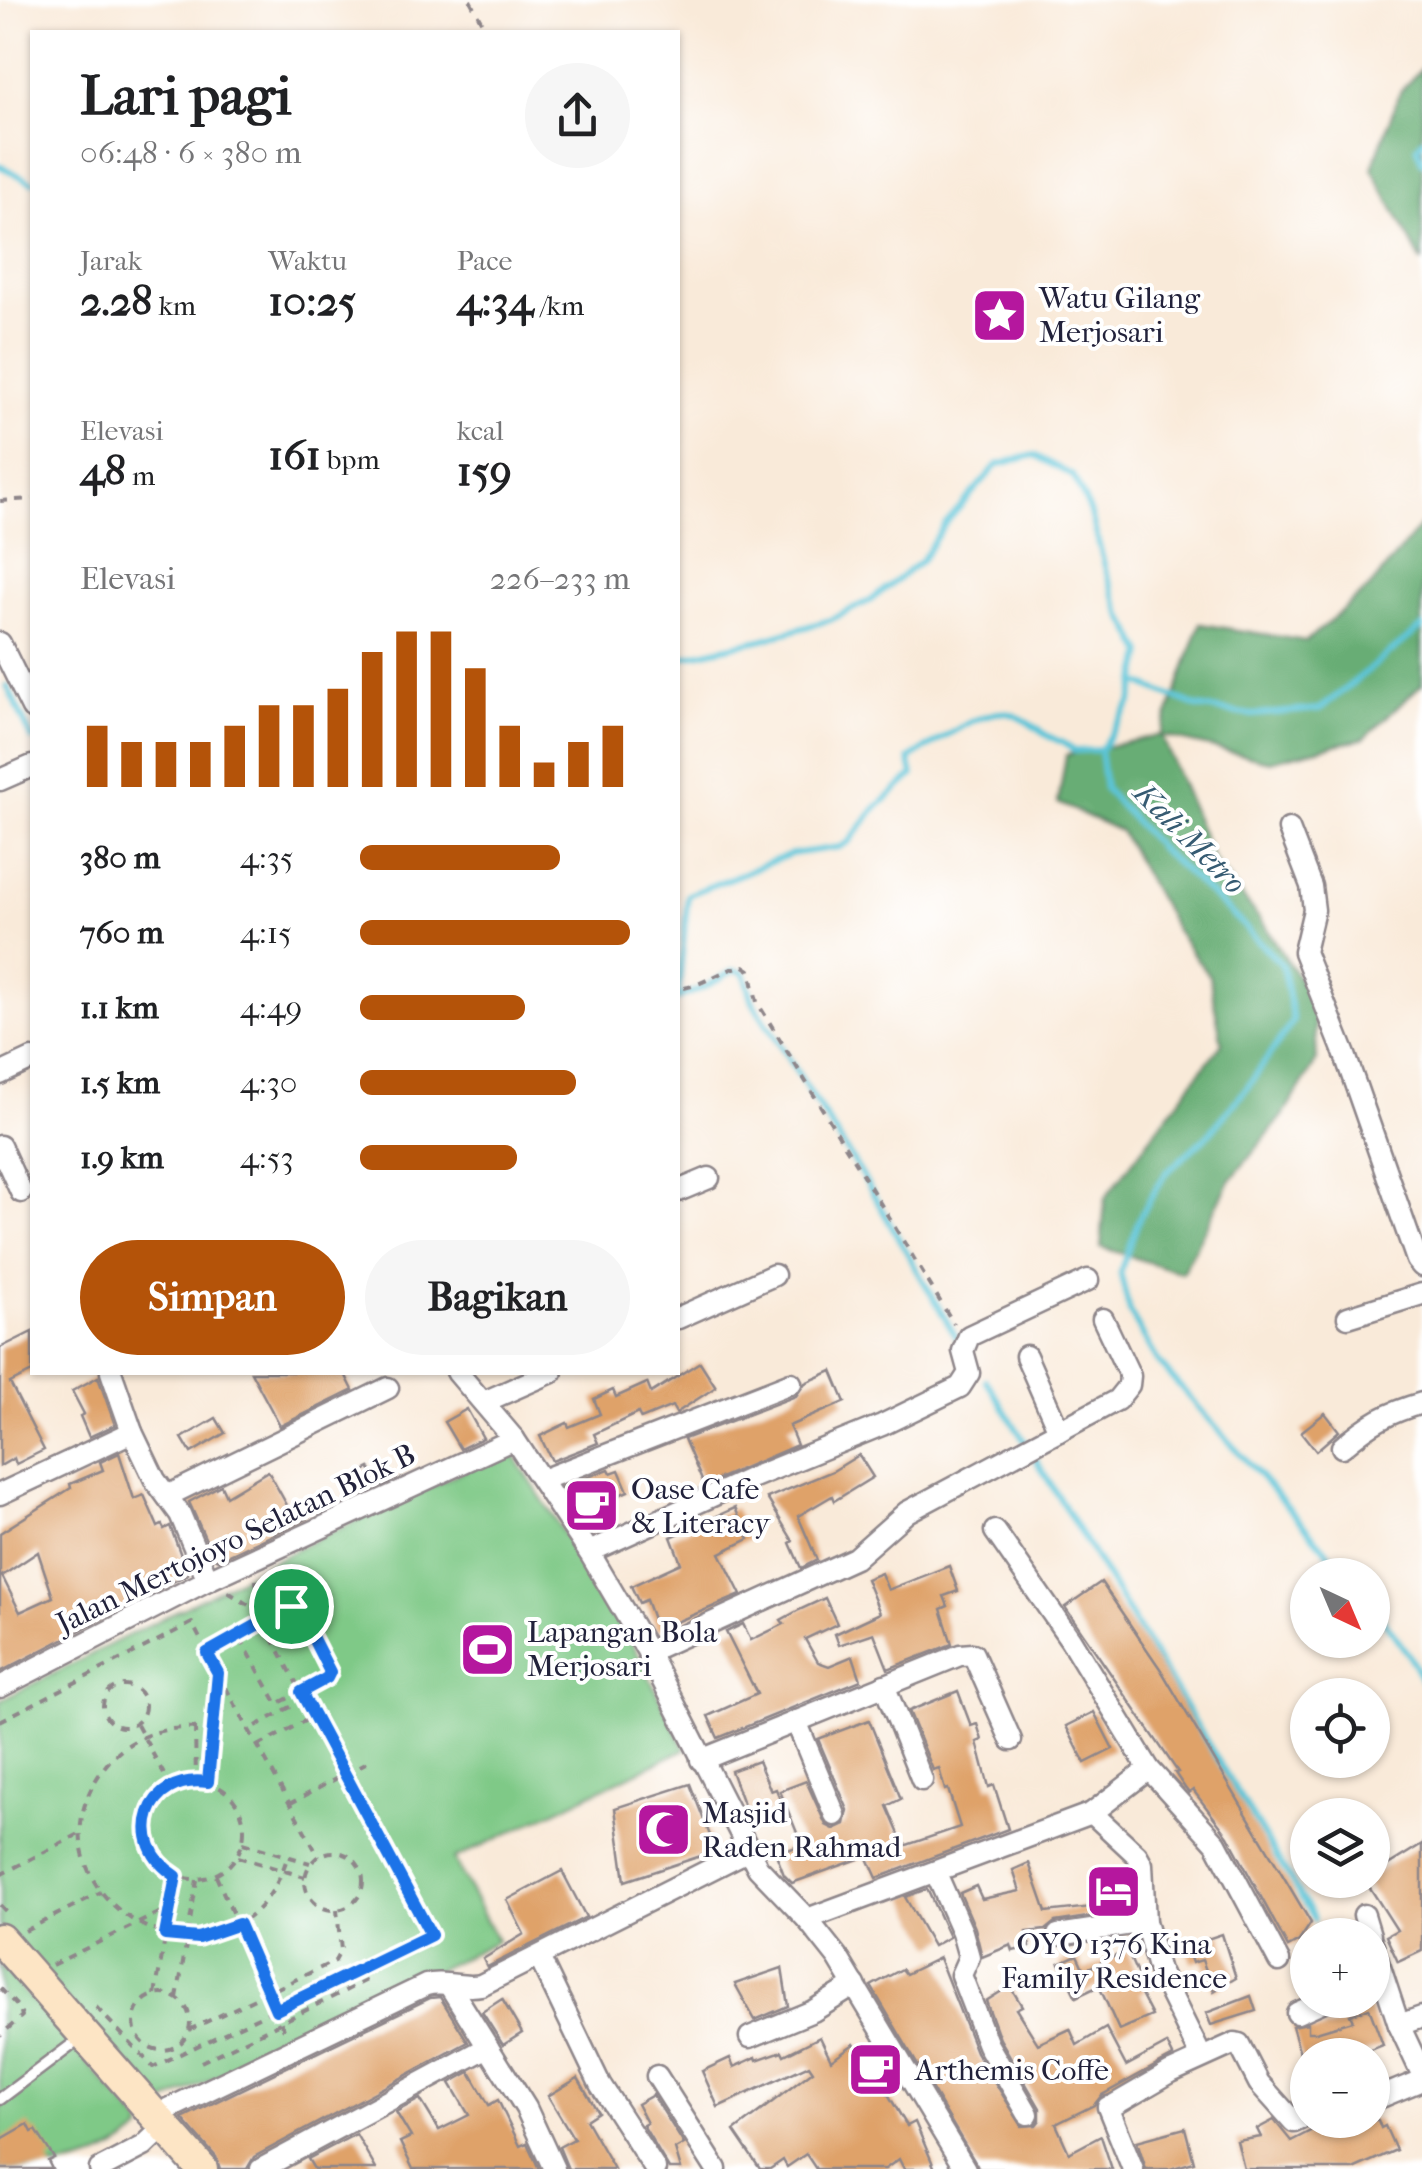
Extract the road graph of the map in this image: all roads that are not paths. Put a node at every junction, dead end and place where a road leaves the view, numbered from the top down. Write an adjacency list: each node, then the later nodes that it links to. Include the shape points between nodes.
1 (0, 643): 2 (street)
2 (8, 676): 3 (street)
3 (30, 705)
4 (30, 767): 5 (street)
5 (0, 780)
6 (1290, 829): 13 (street, via 1314,910 1304,952)
7 (30, 1060): 8 (street)
8 (0, 1074)
9 (0, 1146): 12 (street)
10 (710, 1178): 11 (street)
11 (680, 1191)
12 (21, 1192)
13 (1420, 1262)
14 (774, 1275): 18 (street)
15 (1088, 1280): 36 (street, via 964,1341 969,1373 960,1386)
16 (1422, 1294): 17 (street)
17 (1348, 1316)
18 (680, 1317)
19 (1103, 1319): 28 (street, via 1129,1385 1117,1400)
20 (1026, 1356): 28 (street)
21 (112, 1375): 29 (street)
22 (460, 1375): 26 (street)
23 (545, 1375): 26 (street)
24 (791, 1383): 32 (street)
25 (388, 1388): 34 (street)
26 (484, 1402): 30 (street)
27 (1422, 1402): 31 (street, via 1368,1424)
28 (1059, 1431): 38 (street, via 907,1512 855,1558)
29 (132, 1432): 33 (street); 34 (street)
30 (506, 1443): 32 (street); 37 (street, Jalan Mertojoyo Selatan Blok B)
31 (1342, 1447)
32 (542, 1480): 36 (street)
33 (0, 1494)
34 (167, 1496): 37 (street)
35 (996, 1531): 44 (street)
36 (589, 1552): 38 (street)
37 (213, 1578): 40 (street, Jalan Mertojoyo Selatan Blok B)
38 (648, 1652): 43 (street)
39 (884, 1685): 41 (street); 42 (street, via 973,1654); 45 (street)
40 (0, 1687)
41 (796, 1720): 43 (street); 47 (street)
42 (1011, 1740)
43 (701, 1760): 48 (street)
44 (1149, 1769): 46 (street); 55 (street, via 1216,1843)
45 (922, 1780)
46 (1092, 1813): 49 (street); 51 (street, via 1142,1864)
47 (835, 1815)
48 (749, 1850): 50 (street); 54 (street)
49 (936, 1873): 50 (street); 69 (street, via 962,1932 969,1957 962,1975 988,2046)
50 (807, 1920): 57 (street)
51 (1145, 1922): 53 (street); 64 (street, via 1159,1971)
52 (13, 1931): 61 (main road, via 44,1964)
53 (1058, 1935)
54 (539, 1957): 56 (street, via 481,1986); 76 (street, via 600,2084)
55 (1279, 1961)
56 (449, 1985): 63 (street); 71 (street, via 426,1985)
57 (855, 1985): 62 (street, via 814,2011); 78 (street)
58 (1390, 2005): 60 (street)
59 (1422, 2017): 60 (street)
60 (1399, 2025): 66 (street)
61 (86, 2034): 68 (lane); 71 (main road)
62 (750, 2037)
63 (488, 2047): 74 (street); 75 (street)
64 (1198, 2050)
65 (657, 2076): 77 (street)
66 (1422, 2077): 67 (street)
67 (1390, 2093)
68 (0, 2099)
69 (1028, 2114)
70 (1290, 2118): 79 (street, via 1235,2044 1108,2107)
71 (160, 2120): 72 (street, via 144,2146); 73 (main road)
72 (100, 2169)
73 (202, 2169)
74 (261, 2169)
75 (554, 2169)
76 (655, 2169)
77 (716, 2169)
78 (964, 2169)
79 (1133, 2169)

